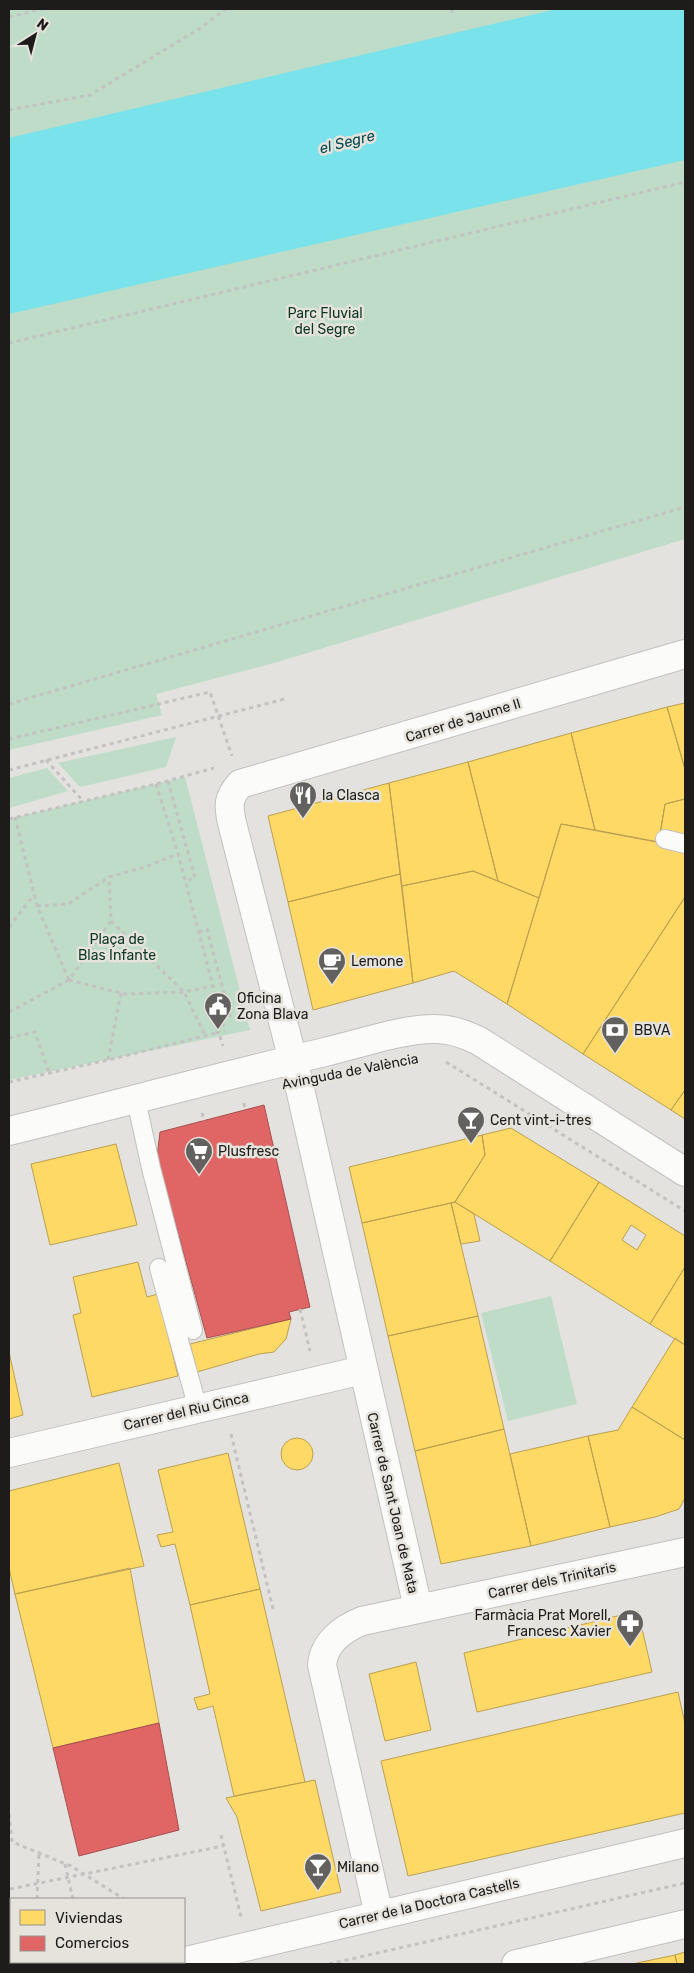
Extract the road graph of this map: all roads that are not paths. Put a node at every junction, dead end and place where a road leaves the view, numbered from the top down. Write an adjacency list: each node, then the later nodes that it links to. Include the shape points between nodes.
1 (685, 654): 4 (street, Carrer de Jaume II, via 237,773 230,812)
2 (665, 839): 3 (lane)
3 (685, 844)
4 (293, 1058): 5 (street, Avinguda de València); 7 (street, Avinguda de València, via 408,1032 435,1028 460,1032); 10 (street, Carrer de Sant Joan de Mata)
5 (136, 1100): 6 (street, Avinguda de València); 9 (lane)
6 (9, 1131)
7 (685, 1172)
8 (159, 1268): 11 (lane)
9 (193, 1330)
10 (363, 1370): 11 (street, Carrer del Riu Cinca); 14 (street, Carrer de Sant Joan de Mata)
11 (198, 1408): 12 (street, Carrer del Riu Cinca)
12 (9, 1453)
13 (685, 1552): 14 (street, Carrer dels Trinitaris)
14 (418, 1608): 16 (street, Carrer de Sant Joan de Mata, via 362,1621 345,1629 333,1640 323,1657 322,1665)
15 (685, 1842): 16 (street, Carrer de la Doctora Castells)
16 (379, 1915): 18 (street, Carrer de la Doctora Castells)
17 (685, 1924): 19 (street)
18 (185, 1961)
19 (516, 1964)

